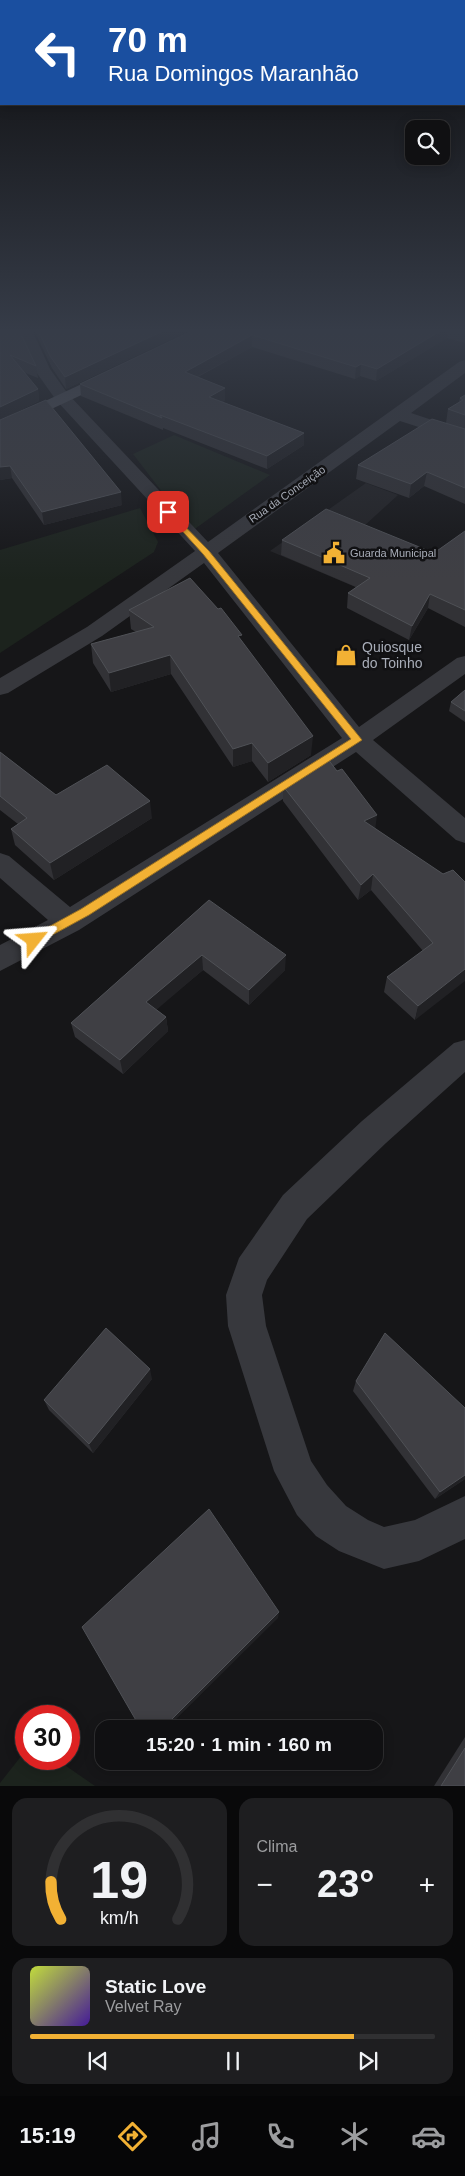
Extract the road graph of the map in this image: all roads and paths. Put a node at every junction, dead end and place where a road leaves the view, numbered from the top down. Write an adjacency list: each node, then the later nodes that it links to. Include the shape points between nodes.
1 (30, 413): 4 (main road)
2 (76, 413): 6 (street)
3 (400, 415): 5 (street); 6 (street, Rua da Conceição)
4 (0, 428)
5 (465, 437)
6 (206, 552): 8 (street, Rua da Conceição, via 81,641); 9 (street)
7 (465, 664): 9 (street)
8 (0, 688)
9 (358, 740): 10 (street); 12 (street)
10 (465, 833)
11 (0, 863): 12 (street)
12 (69, 922): 13 (street)
13 (0, 959)
14 (465, 1053): 15 (street, via 374,1132 295,1207 252,1270 244,1295 248,1326 294,1471 312,1500 331,1521 354,1536 384,1548 419,1540)
15 (465, 1517)

